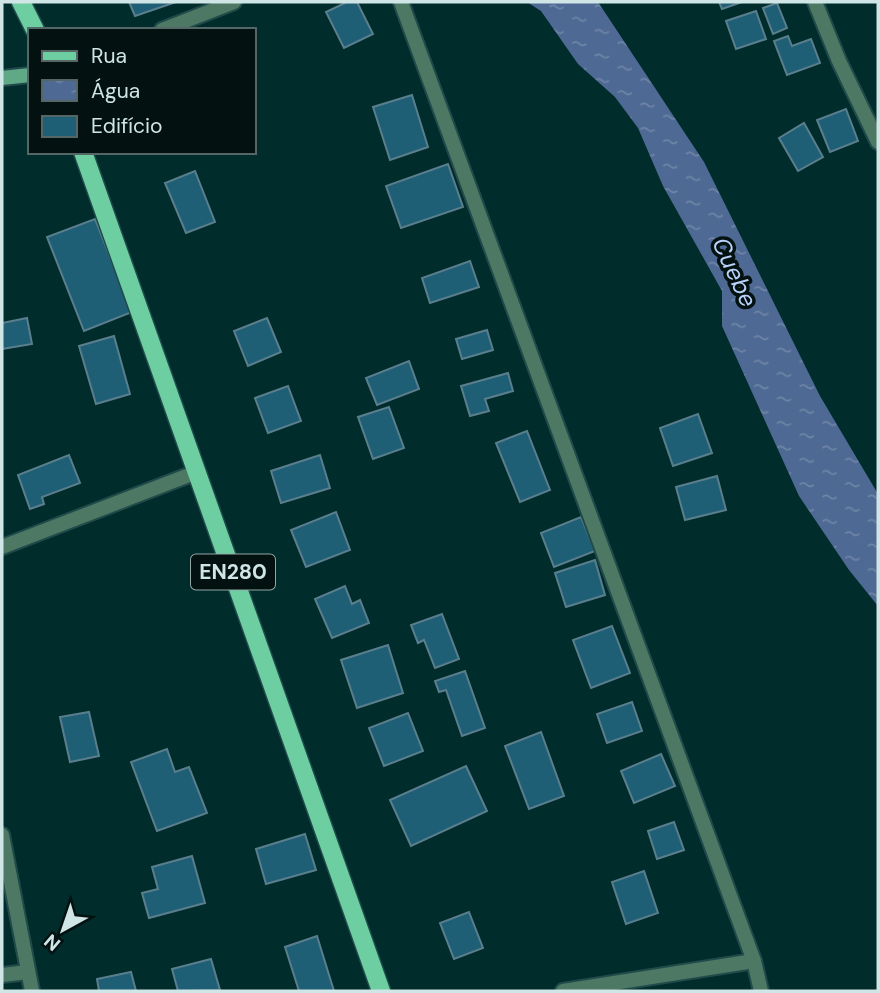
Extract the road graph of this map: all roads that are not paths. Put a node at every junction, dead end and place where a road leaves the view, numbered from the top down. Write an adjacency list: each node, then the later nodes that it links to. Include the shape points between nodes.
1 (22, 2): 5 (main road)
2 (234, 2): 6 (street)
3 (401, 2): 14 (street)
4 (816, 2): 9 (street)
5 (34, 28)
6 (167, 28)
7 (28, 75): 8 (main road)
8 (2, 78)
9 (878, 142)
10 (84, 154): 11 (main road, EN280)
11 (197, 472): 12 (street); 18 (main road, EN280)
12 (2, 547)
13 (2, 835): 15 (street)
14 (754, 961): 19 (street); 20 (street)
15 (28, 972): 16 (street); 17 (street)
16 (2, 975)
17 (32, 991)
18 (381, 991)
19 (563, 991)
20 (761, 991)

